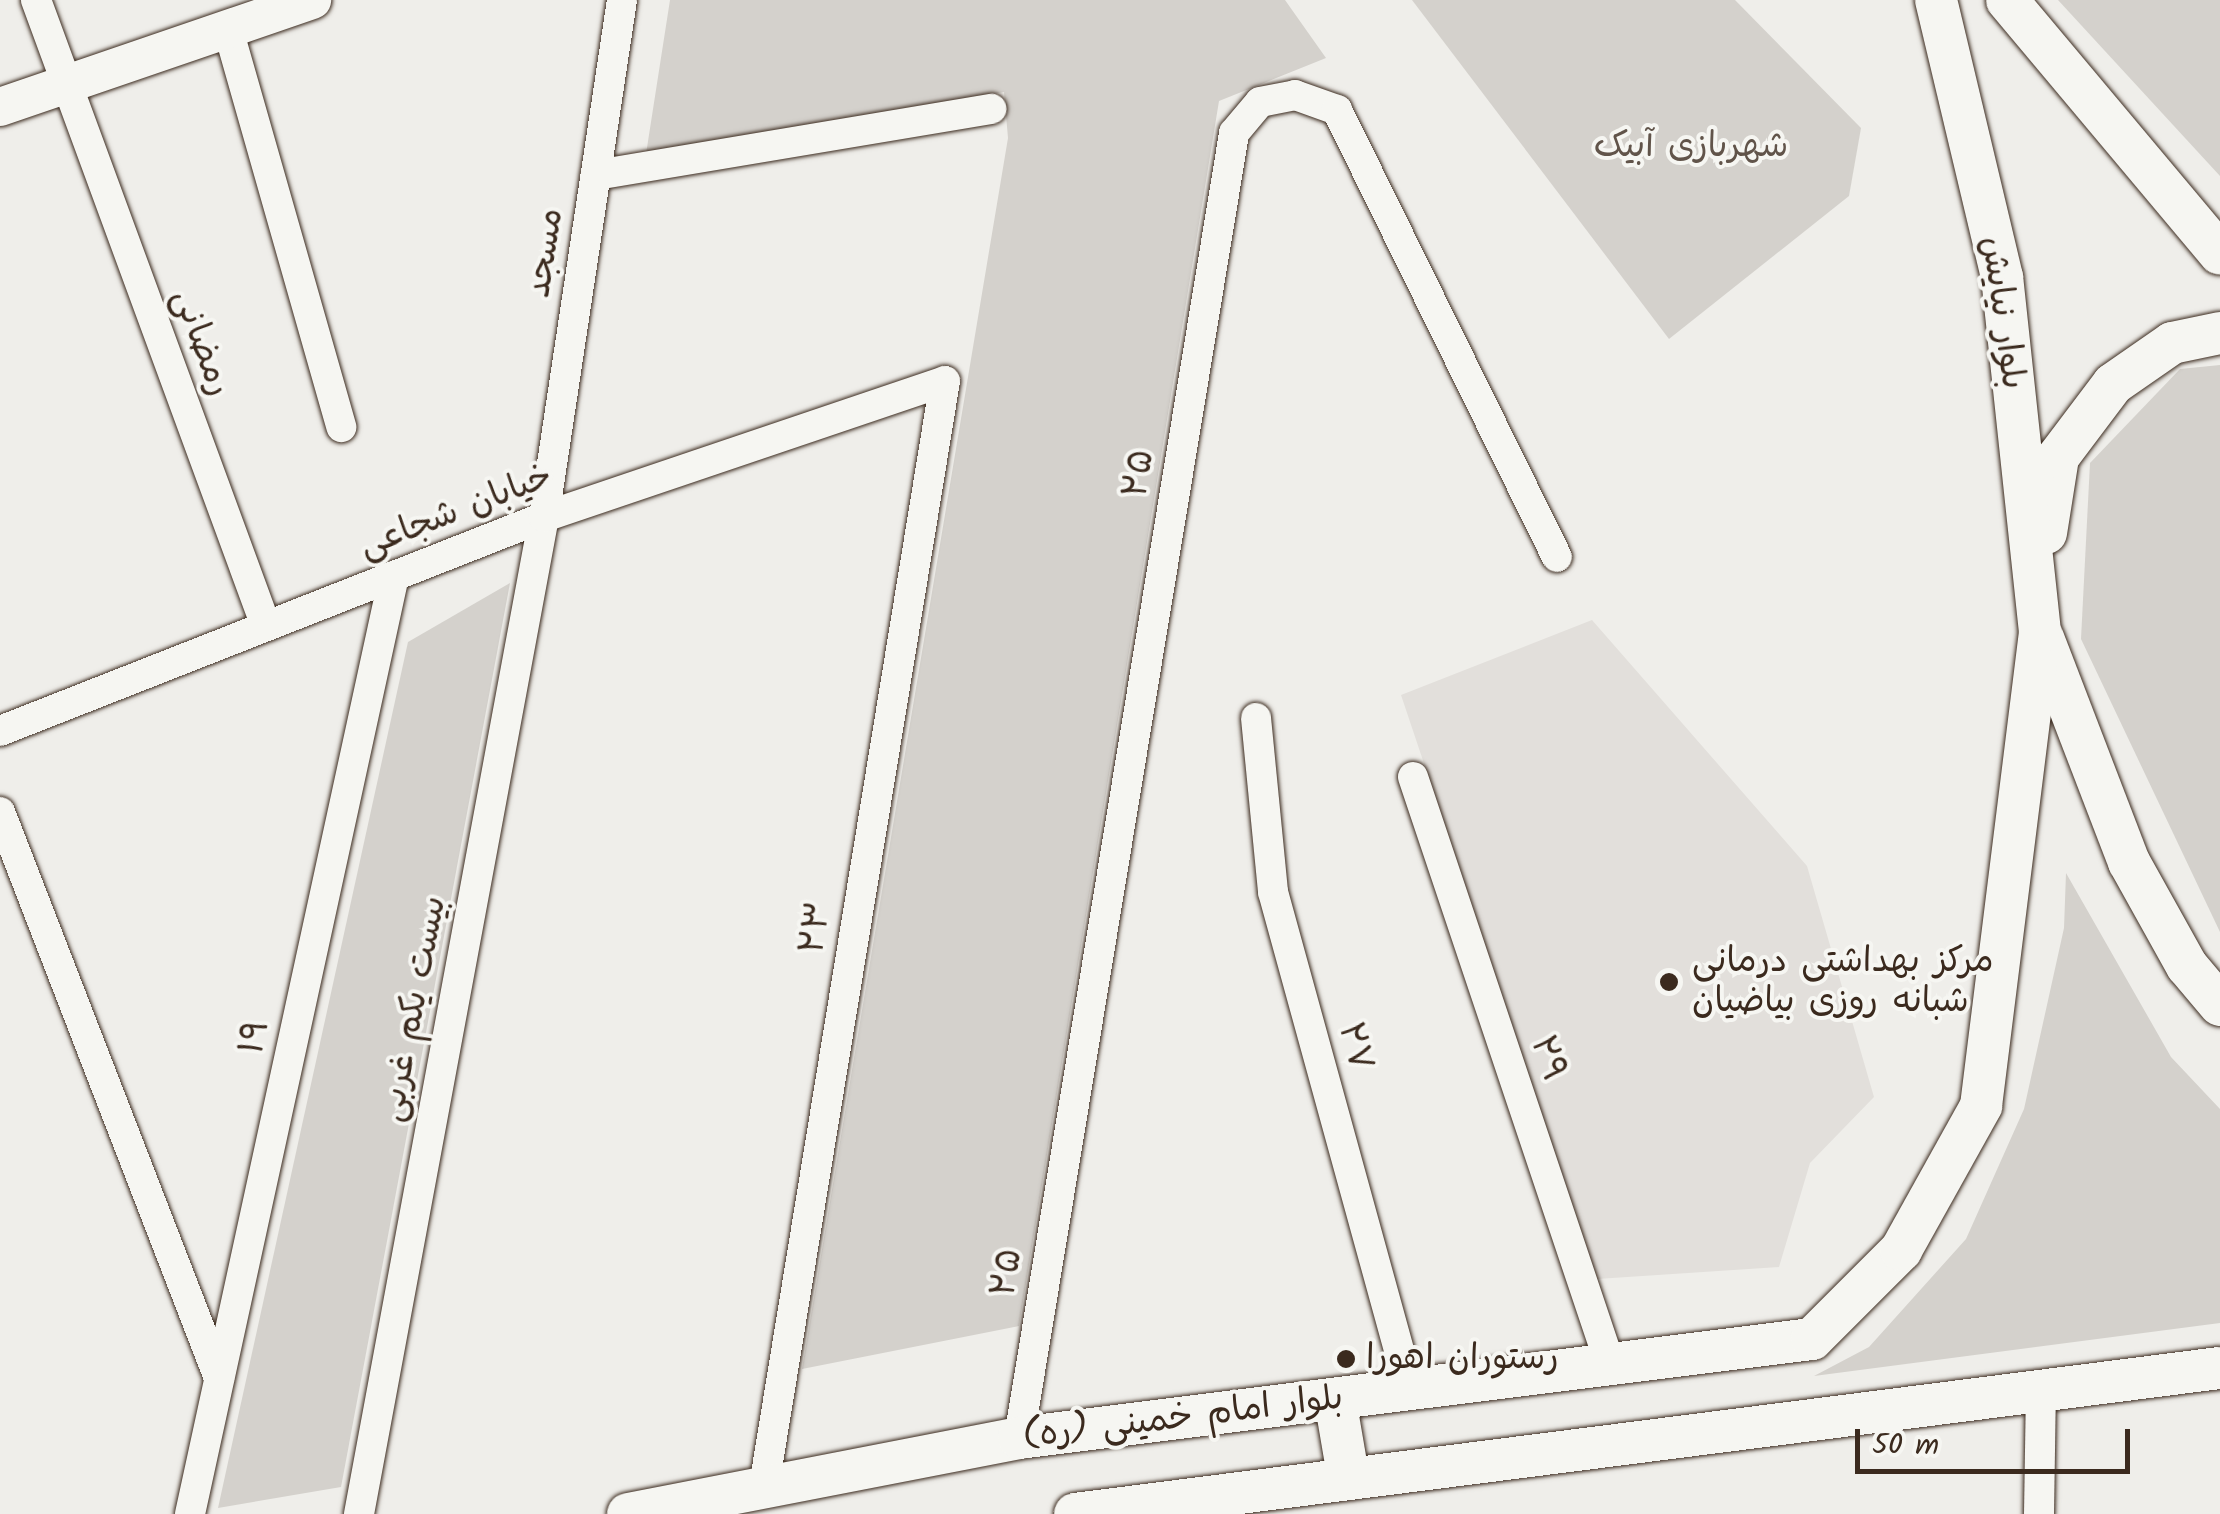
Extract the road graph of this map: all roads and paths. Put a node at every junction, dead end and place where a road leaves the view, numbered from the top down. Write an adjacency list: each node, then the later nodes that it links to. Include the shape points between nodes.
1 (36, 0): 7 (street, رمضانی)
2 (312, 0): 6 (street)
3 (622, 0): 10 (street, مسجد)
4 (1936, 0): 19 (main road, بلوار نیایش, via 2002,277)
5 (2006, 0): 11 (main road)
6 (228, 29): 7 (street); 14 (street)
7 (66, 85): 8 (street); 18 (street, رمضانی)
8 (0, 107)
9 (992, 108): 10 (street)
10 (596, 175): 15 (street, مسجد)
11 (2220, 254)
12 (2220, 333): 19 (main road, via 2172,342 2114,384 2058,457)
13 (945, 382): 15 (street, خیابان شجاعی); 33 (street, ۲۳)
14 (341, 427)
15 (544, 517): 17 (street, خیابان شجاعی); 35 (street, بیست یکم غربی)
16 (1557, 558): 31 (street, ۲۵, via 1337,110 1296,95 1260,102 1234,132)
17 (394, 576): 18 (street, خیابان شجاعی); 27 (street, ۱۹)
18 (266, 626): 21 (street, خیابان شجاعی)
19 (2040, 632): 24 (main road, via 2129,862 2186,966); 25 (main road, بلوار امام خمینی (ره), via 1981,1106 1901,1250 1812,1339)
20 (1256, 718): 29 (street, ۲۷, via 1273,892)
21 (0, 731)
22 (1413, 777): 25 (street, ۲۹)
23 (0, 812): 27 (street)
24 (2220, 1004)
25 (1610, 1364): 29 (main road, بلوار امام خمینی (ره))
26 (2220, 1368): 28 (main road)
27 (220, 1379): 34 (street, ۱۹)
28 (2041, 1386): 32 (main road); 38 (street)
29 (1410, 1390): 30 (main road, بلوار امام خمینی (ره))
30 (1335, 1399): 31 (main road, بلوار امام خمینی (ره)); 32 (main road)
31 (1018, 1438): 33 (main road, بلوار امام خمینی (ره))
32 (1348, 1475): 37 (main road)
33 (764, 1486): 36 (main road, بلوار امام خمینی (ره))
34 (190, 1514)
35 (359, 1514)
36 (628, 1514)
37 (1075, 1514)
38 (2039, 1514)

